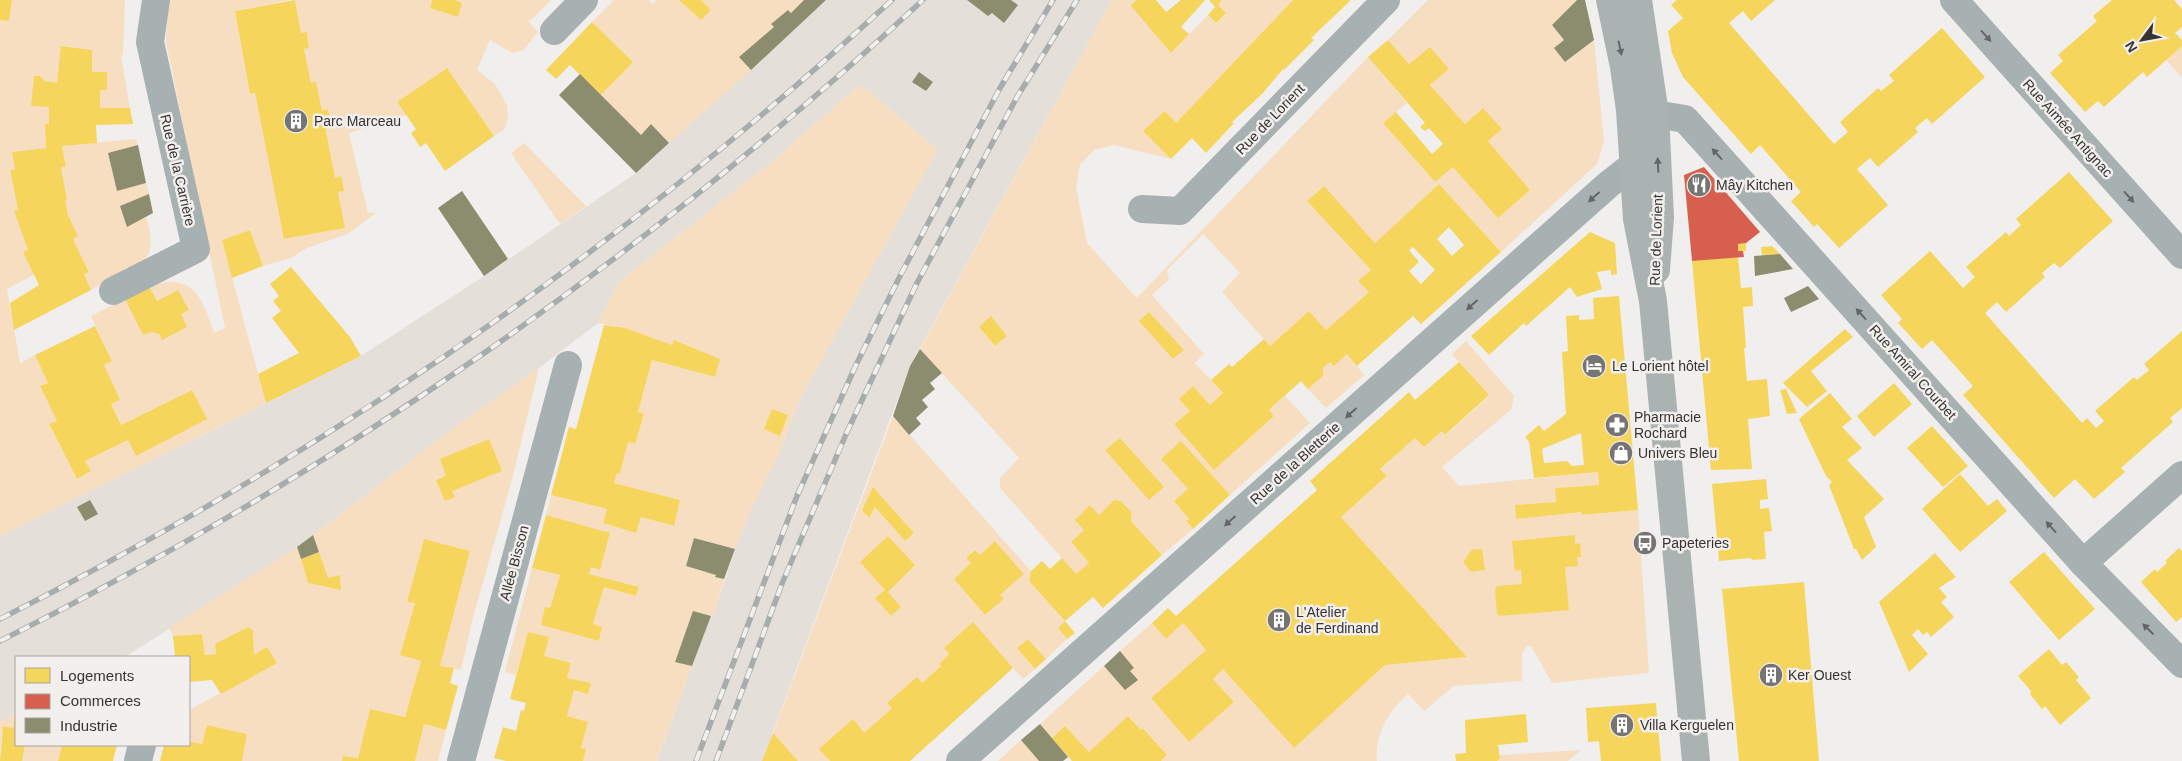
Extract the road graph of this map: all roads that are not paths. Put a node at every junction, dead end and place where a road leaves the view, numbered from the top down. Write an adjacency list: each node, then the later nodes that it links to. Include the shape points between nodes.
1 (156, 0): 12 (street, Rue de la Carrière, via 150,42 196,249)
2 (584, 0): 7 (street)
3 (1386, 0): 10 (street, Rue de Lorient, via 1180,211)
4 (1610, 0): 8 (main road, one-way to 8, via 1624,66)
5 (1638, 0): 8 (main road, Rue de Lorient)
6 (1954, 0): 11 (street, Rue Aimée Antignac, one-way to 11)
7 (554, 31)
8 (1642, 112): 9 (main road); 13 (main road, Rue de Lorient, one-way to 8, via 1660,217); 16 (street, Rue Amiral Courbet, one-way to 8, via 1685,119)
9 (1632, 166): 13 (main road, via 1637,219); 21 (street, Rue de la Bletterie, one-way to 21)
10 (1142, 209)
11 (2182, 255)
12 (113, 291)
13 (1654, 301): 22 (main road)
14 (568, 365): 20 (street, Allée Bisson)
15 (2182, 475): 16 (street)
16 (2083, 563): 17 (street, Rue Amiral Courbet, one-way to 16)
17 (2182, 664)
18 (142, 746): 19 (street)
19 (138, 761)
20 (461, 761)
21 (960, 761)
22 (1696, 761)

